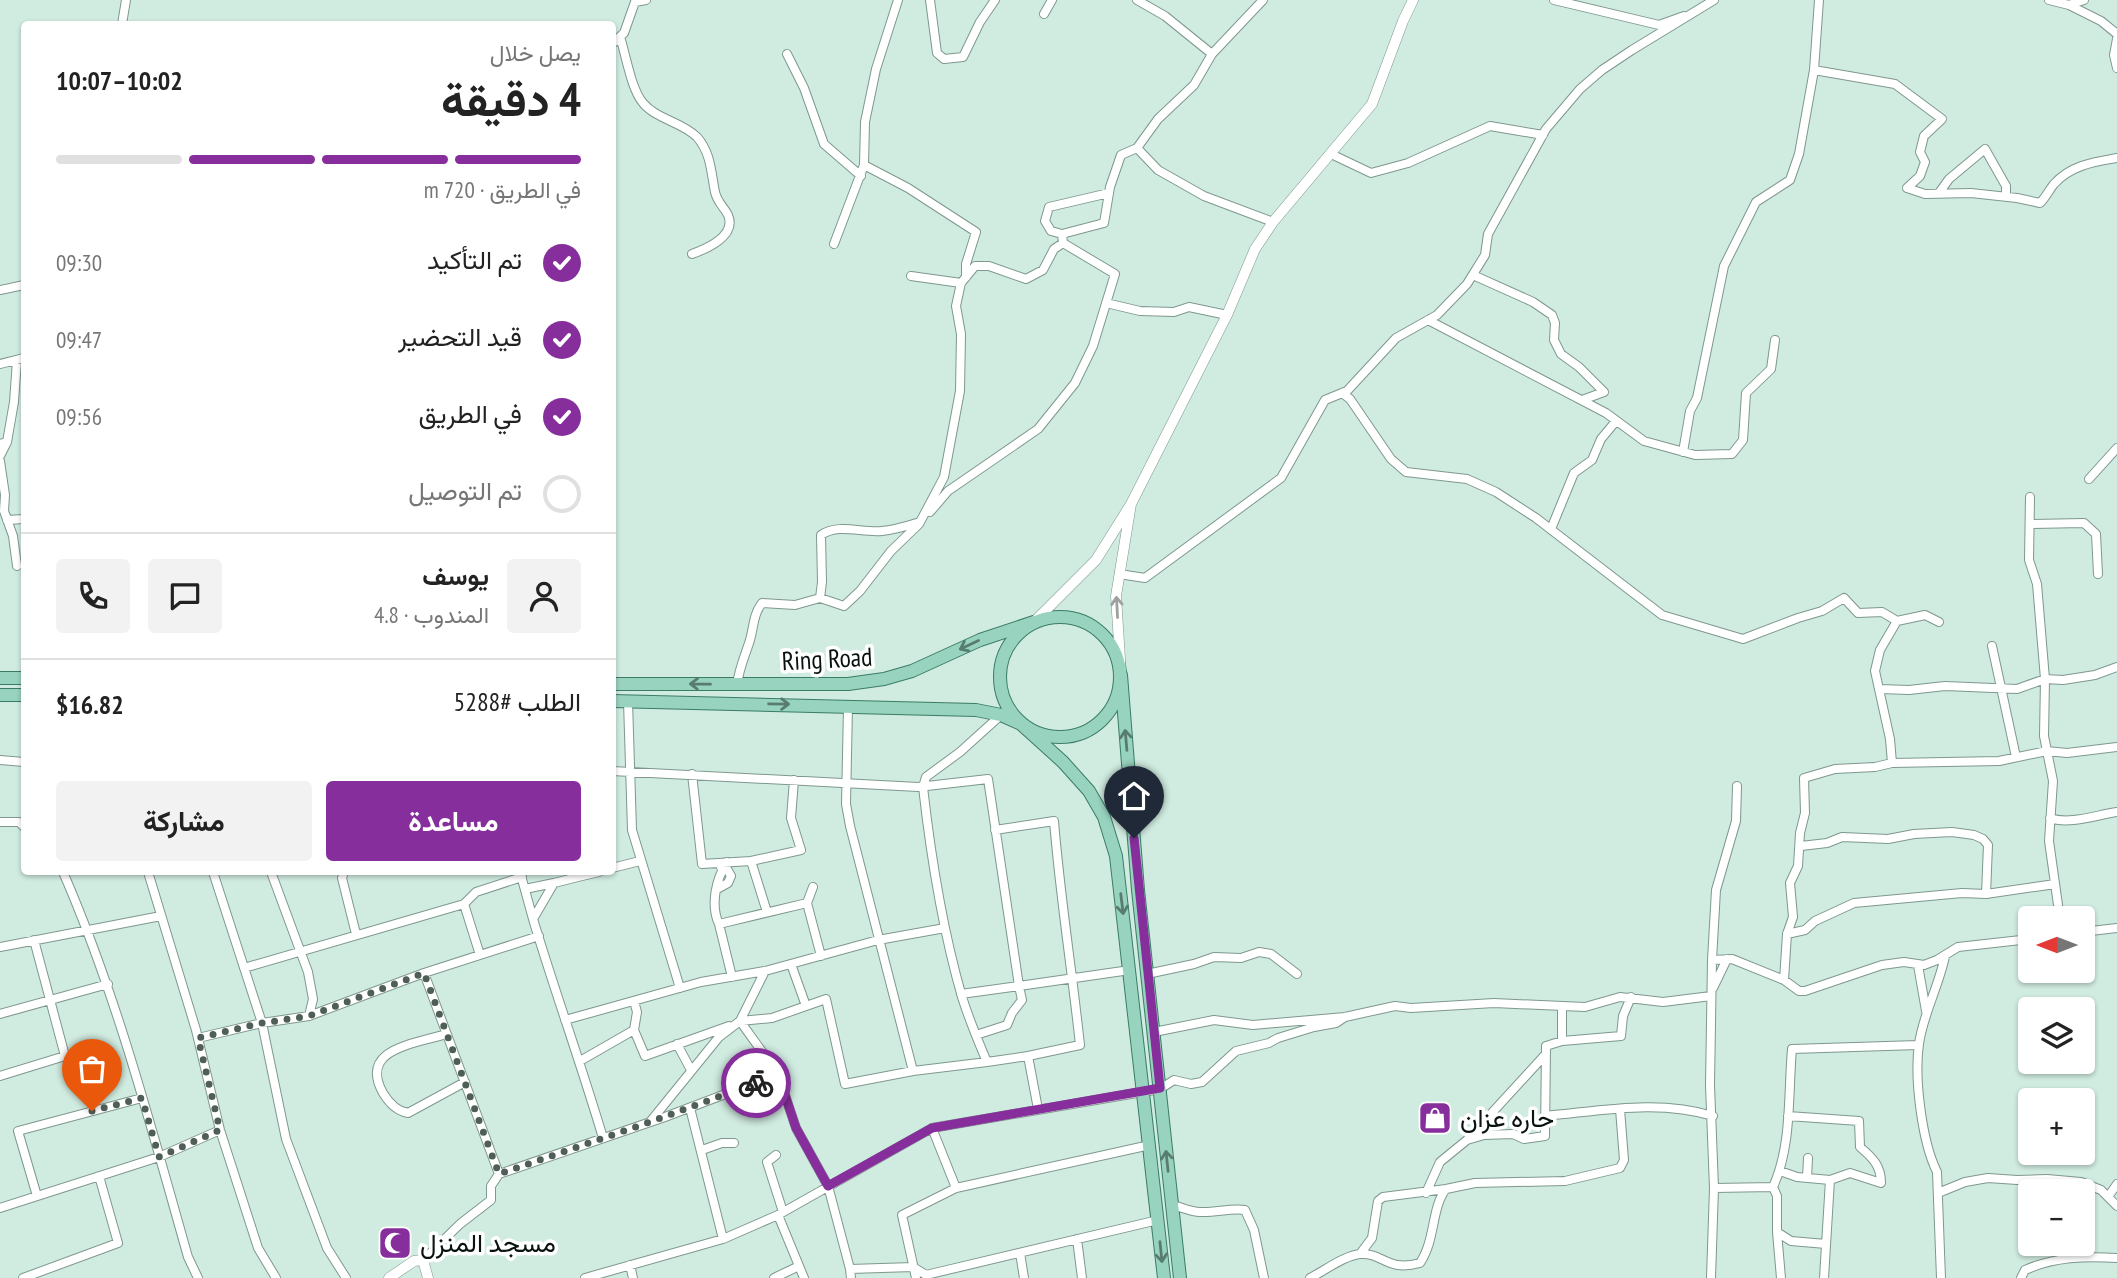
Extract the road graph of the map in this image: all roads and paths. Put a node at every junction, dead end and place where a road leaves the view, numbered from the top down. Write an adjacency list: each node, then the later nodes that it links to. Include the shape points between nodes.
1 (126, 0): 18 (street)
2 (646, 0): 20 (street, via 635,2)
3 (898, 0): 30 (street, via 865,122)
4 (930, 0): 5 (street, via 937,53 944,59 963,57)
5 (995, 0)
6 (1052, 0): 17 (street)
7 (1137, 0): 23 (street)
8 (1264, 0): 23 (street)
9 (1413, 0): 28 (street, via 1372,104)
10 (1554, 0): 16 (street, via 1659,25)
11 (1714, 0): 16 (street)
12 (1819, 0): 25 (street)
13 (2049, 0): 15 (street)
14 (2084, 0): 15 (street)
15 (2069, 5): 19 (street, via 2101,21)
16 (1700, 10): 26 (street, via 1602,70 1580,89)
17 (1044, 14)
18 (122, 21)
19 (2117, 36): 24 (street)
20 (620, 37): 21 (street); 38 (street, via 644,105 684,126 706,149 716,197 728,214 723,236 713,246)
21 (616, 40)
22 (787, 54): 31 (street, via 824,144)
23 (1212, 54): 27 (street, via 1194,85 1158,119)
24 (2117, 68)
25 (1815, 70): 33 (street, via 1895,85 1942,119 1924,136 1920,152 1925,162 1920,176 1907,188); 55 (street, via 1790,180 1756,202 1724,266)
26 (1543, 135): 28 (street, via 1490,126 1408,163 1371,173); 39 (street, via 1488,234 1485,255)
27 (1137, 148): 32 (street, via 1121,155); 35 (street, via 1158,170 1204,196)
28 (1331, 153): 35 (street)
29 (2115, 159): 34 (street, via 2072,170 2040,203)
30 (864, 166): 31 (street); 41 (street, via 976,232)
31 (861, 176): 37 (street)
32 (1109, 193): 36 (street, via 1104,223); 36 (street, via 1049,207 1045,221)
33 (1939, 193): 34 (street); 34 (street, via 1949,178 1985,149 2006,186)
34 (2006, 197)
35 (1273, 222): 45 (street, via 1255,250)
36 (1063, 239): 41 (street, via 1043,270 1026,279 975,266); 44 (street, via 1115,274)
37 (834, 244)
38 (692, 254)
39 (1473, 275): 46 (street); 51 (street, via 1552,315 1554,340 1561,354 1604,392)
40 (911, 276): 41 (street)
41 (964, 280): 63 (street, via 956,306 961,334 960,390 944,477)
42 (21, 286): 43 (street)
43 (0, 290)
44 (1106, 303): 45 (street, via 1140,311 1174,312 1189,307); 63 (street, via 1075,383 1038,429 948,491)
45 (1227, 315): 60 (street)
46 (1428, 320): 50 (street, via 1396,338); 51 (street)
47 (1775, 340): 55 (street, via 1771,369 1746,393 1743,440 1732,454)
48 (21, 359): 49 (street); 53 (street)
49 (0, 365)
50 (1342, 393): 65 (street, via 1406,472 1467,479 1496,492); 67 (street, via 1325,400 1281,478 1145,578)
51 (1581, 400): 52 (street)
52 (1616, 421): 55 (street, via 1644,441); 65 (street, via 1592,460 1574,473)
53 (4, 443): 56 (street)
54 (2117, 448): 58 (street)
55 (1683, 452)
56 (0, 456)
57 (0, 461): 62 (street)
58 (2088, 479)
59 (2030, 497): 64 (street)
60 (1131, 504): 67 (street); 71 (street, via 1096,560)
61 (21, 519): 62 (street)
62 (7, 520): 66 (street)
63 (920, 523): 69 (street, via 844,606); 69 (street, via 884,531 829,530 821,535)
64 (2029, 524): 68 (street, via 2084,523 2096,534); 78 (street, via 2029,560 2037,584)
65 (1551, 530): 70 (street, via 1661,615 1736,638 1822,611 1844,598 1858,612 1882,612)
66 (17, 566)
67 (1119, 574): 75 (street, one-way to 67)
68 (2098, 574)
69 (820, 598): 80 (street, via 795,605 762,603 754,614)
70 (1897, 621): 72 (street, via 1925,615); 81 (street, via 1876,664)
71 (1034, 622): 75 (main road, via 1053,616 1073,617 1091,625 1107,638); 80 (main road, Ring Road, one-way to 80, via 884,679 848,684); 89 (main road, via 1017,634 1000,669 1008,709)
72 (1940, 622)
73 (1992, 646): 82 (street)
74 (2117, 667): 78 (street, via 2095,675)
75 (1121, 675): 89 (main road, via 1109,713 1077,736 1038,734); 156 (main road, one-way to 75)
76 (0, 678): 77 (main road)
77 (21, 678)
78 (2045, 679): 82 (street, via 2017,689); 91 (street)
79 (616, 684): 80 (main road, Ring Road, one-way to 79)
80 (737, 685)
81 (1880, 689): 82 (street); 95 (street)
82 (2001, 689): 92 (street)
83 (0, 695): 84 (main road)
84 (21, 695)
85 (616, 701): 86 (main road, Ring Road)
86 (628, 701): 87 (main road, Ring Road, one-way to 87); 97 (street)
87 (848, 706): 88 (main road, Ring Road, via 961,708); 100 (street)
88 (1000, 715): 89 (main road, Ring Road); 101 (street, via 926,777)
89 (1021, 724): 153 (main road, one-way to 153, via 1089,791 1104,817 1116,856)
90 (2117, 747): 91 (street)
91 (2047, 751): 92 (street); 104 (street, via 2053,781)
92 (2015, 757): 95 (street)
93 (0, 760): 94 (street)
94 (21, 762)
95 (1892, 763): 108 (street, via 1835,769 1804,778)
96 (616, 771): 97 (street)
97 (631, 772): 98 (street); 109 (street, via 632,830)
98 (692, 774): 99 (street); 111 (street, via 702,864)
99 (794, 780): 100 (street); 110 (street, via 791,817 801,850)
100 (846, 782): 101 (street); 141 (street, via 850,826)
101 (923, 786): 107 (street, via 988,779); 133 (street)
102 (1737, 786): 149 (street, via 1736,821 1716,890)
103 (2117, 812): 104 (street, via 2060,822)
104 (2050, 818): 122 (street)
105 (0, 822): 106 (street)
106 (21, 824)
107 (995, 830): 159 (street, via 1054,821); 162 (street)
108 (1801, 846): 125 (street, via 1855,836 1974,835 1988,845); 138 (street, via 1790,883 1793,917)
109 (640, 861): 112 (street); 163 (street)
110 (751, 861): 111 (street); 129 (street)
111 (725, 865): 132 (street, via 718,877 715,915)
112 (616, 867)
113 (63, 875): 135 (street)
114 (149, 875): 130 (street)
115 (214, 875): 152 (street)
116 (272, 875): 144 (street)
117 (343, 875): 137 (street)
118 (518, 875): 127 (street, via 476,892)
119 (521, 875): 124 (street)
120 (575, 875): 121 (street)
121 (554, 883): 124 (street); 131 (street)
122 (2055, 884): 125 (street); 128 (street)
123 (813, 887): 126 (street)
124 (525, 889): 131 (street)
125 (1986, 894): 138 (street, via 1854,903 1815,920 1805,930)
126 (807, 903): 129 (street); 146 (street)
127 (464, 904): 137 (street); 145 (street)
128 (2058, 906)
129 (767, 912): 132 (street)
130 (161, 916): 135 (street); 182 (street)
131 (533, 919): 139 (street)
132 (719, 924): 158 (street)
133 (945, 928): 141 (street); 164 (street)
134 (2117, 928): 136 (street)
135 (88, 929): 140 (street); 161 (street)
136 (2095, 931)
137 (356, 934): 144 (street)
138 (1787, 934): 160 (street)
139 (539, 936): 145 (street); 175 (street)
140 (34, 940): 143 (street); 167 (street)
141 (878, 940): 146 (street); 192 (street)
142 (2018, 940): 147 (street, via 1958,947)
143 (0, 947)
144 (298, 951): 152 (street); 173 (street, via 313,999)
145 (480, 955): 155 (street)
146 (821, 956): 150 (street)
147 (1945, 956): 151 (street); 172 (street)
148 (1727, 959): 149 (street); 160 (street); 165 (street)
149 (1712, 960): 165 (street)
150 (791, 964): 154 (street); 169 (street)
151 (1918, 965): 160 (street, via 1882,965 1805,990); 172 (street)
152 (244, 968): 176 (street)
153 (1130, 970): 159 (street); 198 (main road)
154 (765, 971): 158 (street); 177 (street)
155 (424, 973): 173 (street); 180 (street)
156 (1147, 974): 157 (street, via 1214,957 1259,953 1271,954); 179 (main road)
157 (1297, 974)
158 (732, 977): 163 (street)
159 (1073, 978): 162 (street); 186 (street, via 1080,1045)
160 (1784, 980)
161 (108, 984): 167 (street); 199 (street)
162 (1019, 986): 164 (street); 181 (street, via 1022,1000 1007,1025)
163 (680, 988): 168 (street)
164 (961, 995): 181 (street)
165 (1711, 996): 166 (street, via 1663,1003); 204 (street)
166 (1631, 997): 170 (street); 183 (street, via 1623,1016 1622,1036)
167 (51, 1001): 171 (street); 194 (street, via 65,1056)
168 (634, 1001): 175 (street); 178 (street)
169 (806, 1006): 177 (street, via 772,1018); 192 (street, via 826,999 845,1084)
170 (1562, 1007): 174 (street, via 1494,1003 1395,1006); 183 (street)
171 (0, 1014)
172 (1926, 1014): 185 (street)
173 (309, 1016): 176 (street)
174 (1345, 1017): 179 (street, via 1253,1025 1214,1020); 197 (street, via 1236,1051 1202,1082 1174,1080)
175 (565, 1020): 188 (street)
176 (262, 1023): 182 (street); 252 (street, via 286,1139 327,1248)
177 (736, 1023): 184 (street); 191 (street); 193 (street)
178 (634, 1030): 184 (street, via 645,1056); 188 (street)
179 (1153, 1032): 197 (main road)
180 (446, 1034): 195 (street); 195 (street, via 383,1056 377,1069 382,1090 398,1110 408,1113)
181 (976, 1035): 189 (street)
182 (198, 1038): 208 (street)
183 (1562, 1041): 187 (street, via 1546,1046)
184 (677, 1044): 191 (street)
185 (1918, 1045): 205 (street, via 1792,1049); 229 (street, via 1920,1116 1937,1172)
186 (1028, 1056): 189 (street); 201 (street)
187 (1544, 1056): 203 (street); 210 (street)
188 (580, 1060): 209 (street)
189 (987, 1062): 192 (street)
190 (739, 1064): 196 (street)
191 (691, 1070): 206 (street)
192 (913, 1071)
193 (778, 1074): 196 (street); 223 (street, via 796,1128)
194 (0, 1076)
195 (466, 1082): 218 (street)
196 (757, 1082): 200 (street)
197 (1160, 1088): 198 (street); 232 (main road, one-way to 197)
198 (1143, 1090): 201 (street); 212 (main road)
199 (142, 1098): 215 (street); 230 (street, via 18,1131)
200 (690, 1108): 206 (street); 213 (street)
201 (1038, 1109): 207 (street)
202 (1620, 1109): 203 (street); 204 (street, via 1648,1106); 227 (street, via 1624,1160 1620,1168 1565,1181 1475,1183)
203 (1545, 1116): 210 (street, via 1545,1136 1483,1135)
204 (1713, 1116): 226 (street)
205 (1788, 1116): 217 (street); 221 (street, via 1859,1121 1860,1147 1875,1160 1881,1183 1850,1173)
206 (650, 1122): 209 (street)
207 (932, 1128): 223 (street); 225 (street)
208 (220, 1130): 215 (street); 251 (street, via 258,1248)
209 (603, 1138): 218 (street)
210 (1467, 1140): 228 (street, via 1440,1162)
211 (734, 1143): 213 (street)
212 (1150, 1145): 225 (street); 236 (main road)
213 (702, 1150): 238 (street)
214 (776, 1155): 235 (street, via 766,1162)
215 (159, 1157): 219 (street); 250 (street)
216 (1808, 1158): 220 (street)
217 (1780, 1171): 220 (street); 224 (street)
218 (499, 1174): 244 (street, via 491,1186 491,1200)
219 (99, 1176): 230 (street); 249 (street, via 118,1243)
220 (1807, 1178): 221 (street)
221 (1830, 1180): 240 (street)
222 (2117, 1184): 231 (street)
223 (828, 1186): 235 (street); 248 (street)
224 (1773, 1187): 226 (street); 237 (street)
225 (956, 1188): 247 (street, via 902,1215)
226 (1714, 1188): 266 (street)
227 (1446, 1189): 228 (street); 242 (street, via 1438,1200 1436,1221 1420,1263 1391,1265)
228 (1426, 1193): 242 (street, via 1378,1201 1372,1238)
229 (1938, 1194): 231 (street, via 1988,1178 2047,1179 2081,1182); 269 (street)
230 (37, 1196): 234 (street)
231 (2108, 1197): 233 (street)
232 (1172, 1205): 263 (main road); 264 (street, via 1198,1212 1245,1210)
233 (2117, 1206)
234 (0, 1208)
235 (781, 1213): 238 (street); 246 (street)
236 (1158, 1220): 239 (street); 262 (main road, one-way to 262)
237 (1777, 1232): 240 (street, via 1791,1241); 267 (street)
238 (723, 1238): 245 (street)
239 (1077, 1239): 241 (street); 261 (street)
240 (1826, 1244): 268 (street)
241 (1020, 1253): 247 (street, via 926,1275); 260 (street)
242 (1360, 1254): 265 (street)
243 (2117, 1258): 270 (street, via 2080,1256 2044,1263 2025,1270)
244 (423, 1260): 253 (street); 254 (street)
245 (630, 1265): 255 (street); 256 (street)
246 (799, 1266): 257 (street); 258 (street)
247 (913, 1267): 248 (street); 259 (street)
248 (851, 1274)
249 (23, 1278)
250 (198, 1278)
251 (276, 1278)
252 (346, 1278)
253 (389, 1278)
254 (428, 1278)
255 (585, 1278)
256 (633, 1278)
257 (774, 1278)
258 (804, 1278)
259 (916, 1278)
260 (1024, 1278)
261 (1082, 1278)
262 (1164, 1278)
263 (1180, 1278)
264 (1264, 1278)
265 (1310, 1278)
266 (1711, 1278)
267 (1781, 1278)
268 (1824, 1278)
269 (1941, 1278)
270 (2021, 1278)

